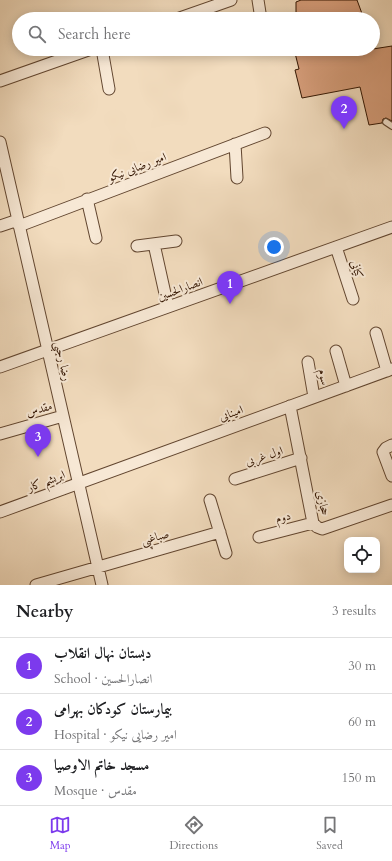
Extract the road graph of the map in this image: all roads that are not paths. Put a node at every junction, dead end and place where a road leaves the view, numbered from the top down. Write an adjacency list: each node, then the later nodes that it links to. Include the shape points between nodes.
1 (231, 0): 3 (street)
2 (258, 0): 4 (street)
3 (197, 12)
4 (260, 12)
5 (71, 56): 7 (street)
6 (103, 56): 8 (street)
7 (0, 81)
8 (109, 90)
9 (386, 122): 10 (lane)
10 (392, 126)
11 (265, 133): 13 (street, امیر رضایی نیکو)
12 (0, 142): 16 (street, رضا رجبی)
13 (235, 144): 14 (street); 15 (street, امیر رضایی نیکو)
14 (237, 178)
15 (87, 199): 16 (street, امیر رضایی نیکو); 19 (street)
16 (18, 223): 17 (street, امیر رضایی نیکو); 27 (street, رضا رجبی)
17 (0, 226)
18 (392, 227): 23 (street, انصارالحسین)
19 (96, 238)
20 (176, 240): 21 (street)
21 (154, 244): 22 (street); 25 (street)
22 (138, 246)
23 (336, 247): 24 (street, کیانی); 25 (street, انصارالحسین)
24 (353, 299)
25 (168, 307): 27 (street, انصارالحسین)
26 (376, 333): 31 (street)
27 (47, 350): 30 (street, انصارالحسین); 35 (street, رضا رجبی)
28 (336, 351): 32 (street)
29 (308, 362): 33 (street, سوم)
30 (0, 367)
31 (390, 370): 32 (street, امینایی)
32 (346, 386): 33 (street, امینایی)
33 (314, 397): 34 (street, امینایی)
34 (290, 406): 38 (street, حجازی); 41 (street, امینایی)
35 (63, 416): 36 (street, مقدس); 41 (street, رضا رجبی)
36 (0, 434)
37 (392, 445): 39 (street, via 383,452)
38 (300, 458): 40 (street, اول غربی); 45 (street, حجازی)
39 (392, 476)
40 (235, 479)
41 (78, 482): 44 (street, ابریشم کار); 49 (street, رضا رجبی)
42 (210, 500): 46 (street)
43 (392, 505): 45 (street, حجازی, via 322,529)
44 (0, 512)
45 (313, 523): 47 (street, دوم)
46 (220, 532): 48 (street); 49 (street, صباغپی)
47 (259, 537)
48 (226, 554)
49 (98, 567): 50 (street, صباغپی); 51 (street, رضا رجبی)
50 (36, 585)
51 (102, 585)

